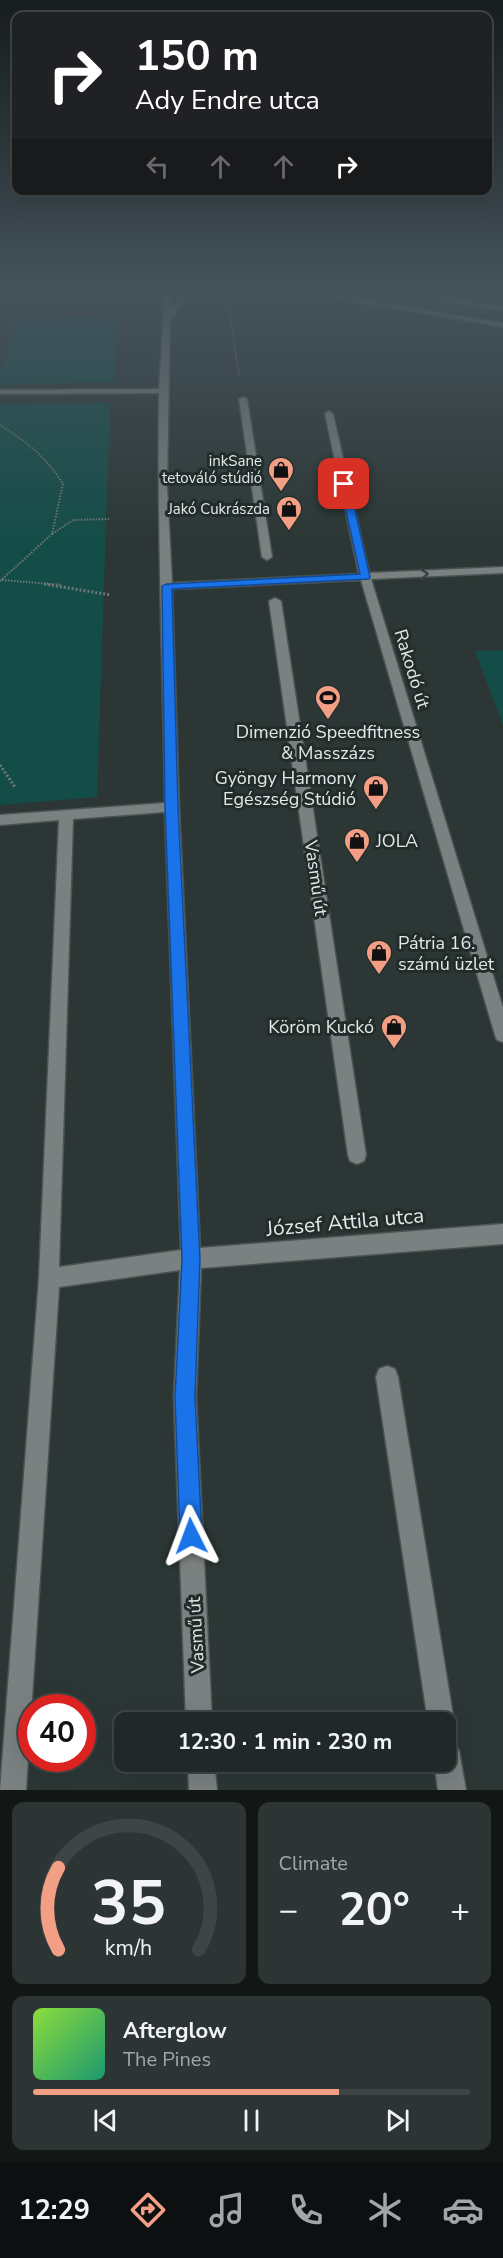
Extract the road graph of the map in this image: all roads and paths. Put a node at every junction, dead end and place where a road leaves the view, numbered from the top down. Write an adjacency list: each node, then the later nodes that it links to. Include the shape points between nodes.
1 (164, 374): 3 (street, Vasmű út)
2 (239, 374): 5 (path)
3 (163, 391): 4 (street); 14 (street, Vasmű út)
4 (0, 392)
5 (243, 399): 10 (street)
6 (329, 414): 12 (street, Rakodó út)
7 (0, 425): 9 (path, via 28,442 53,465 63,484)
8 (109, 519): 9 (path, via 73,520)
9 (52, 534): 13 (path)
10 (267, 558)
11 (503, 570): 12 (street, one-way to 11)
12 (365, 577): 14 (street); 22 (street, Rakodó út)
13 (0, 580): 15 (path, via 62,585)
14 (167, 586): 19 (street, Vasmű út)
15 (111, 595)
16 (275, 601): 23 (street, Vasmű út)
17 (0, 765): 18 (path)
18 (19, 794)
19 (172, 807): 20 (street); 25 (street, Vasmű út)
20 (66, 815): 21 (street); 26 (street)
21 (0, 820)
22 (503, 1035)
23 (357, 1155)
24 (503, 1234): 25 (street, József Attila utca)
25 (191, 1259): 26 (street, József Attila utca); 28 (street, Vasmű út, via 185,1397)
26 (49, 1278): 32 (street)
27 (387, 1377): 29 (street)
28 (200, 1712)
29 (439, 1712)
30 (201, 1772): 33 (street)
31 (449, 1772): 34 (street)
32 (12, 1790)
33 (202, 1790)
34 (452, 1790)

